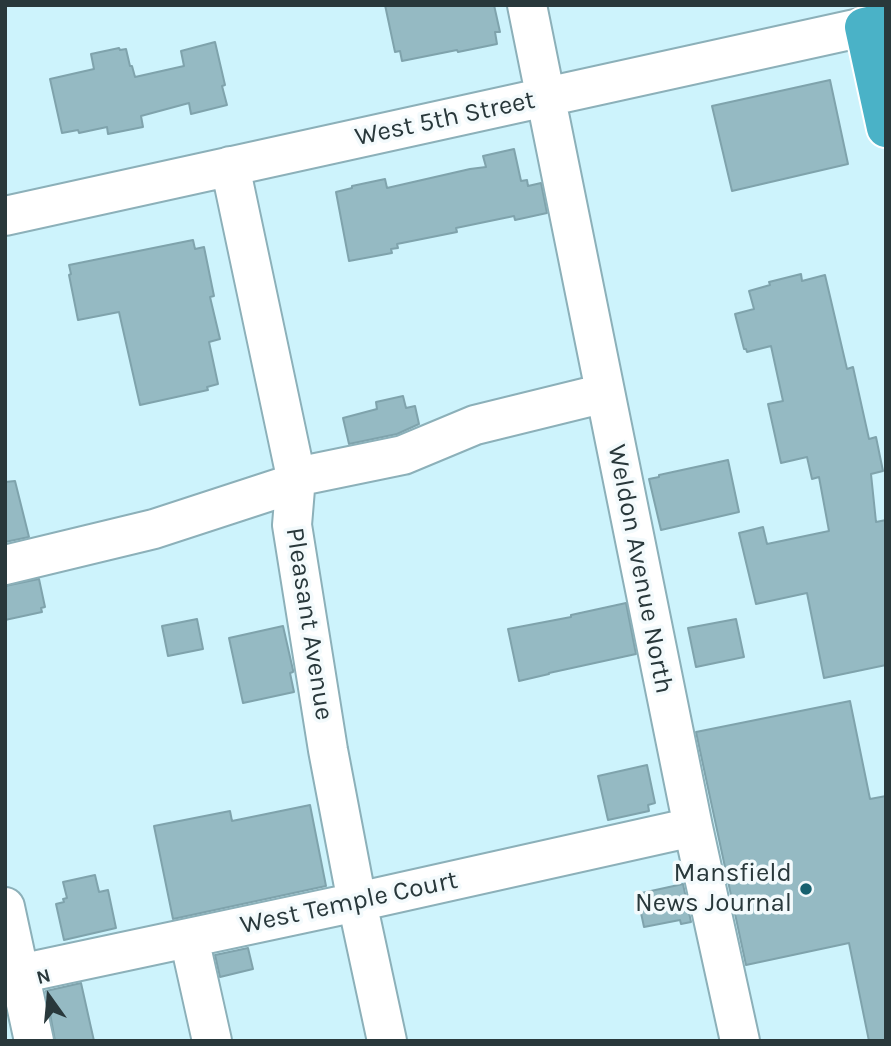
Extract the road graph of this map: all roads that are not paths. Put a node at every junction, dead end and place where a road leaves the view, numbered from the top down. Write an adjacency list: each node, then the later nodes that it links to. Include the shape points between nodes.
1 (527, 5): 3 (street, Weldon Avenue North)
2 (875, 24): 3 (street, West 5th Street); 4 (highway)
3 (545, 97): 5 (street, West 5th Street); 7 (street, Weldon Avenue North)
4 (886, 128)
5 (230, 166): 6 (street, West 5th Street); 8 (street, Pleasant Avenue)
6 (5, 216)
7 (605, 393): 8 (street, via 475,425 403,455); 10 (street, Weldon Avenue North)
8 (296, 480): 9 (street, via 155,528); 11 (street, Pleasant Avenue, via 292,525)
9 (5, 565)
10 (693, 827): 11 (street, West Temple Court); 18 (street, Weldon Avenue North)
11 (357, 902): 13 (street, West Temple Court); 17 (street, Pleasant Avenue)
12 (5, 907): 14 (street)
13 (188, 938): 14 (street, West Temple Court); 16 (street)
14 (12, 975): 15 (street)
15 (34, 1041)
16 (212, 1041)
17 (387, 1041)
18 (740, 1041)

